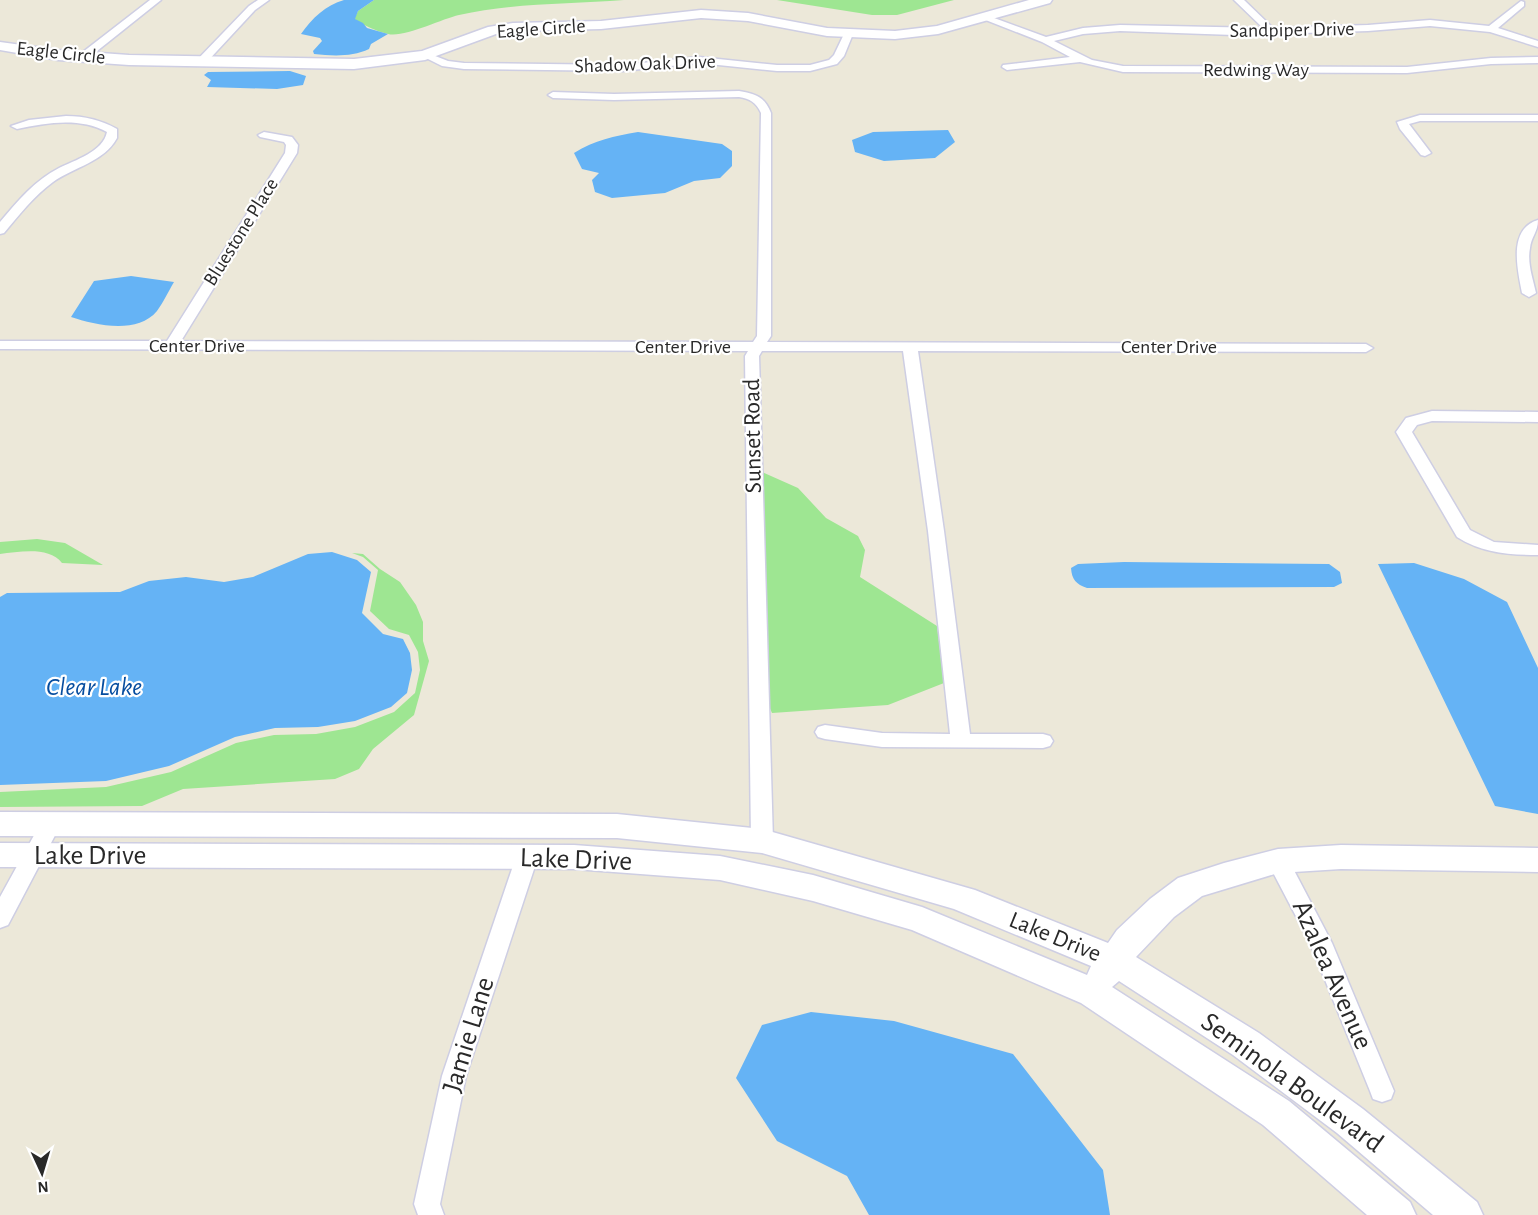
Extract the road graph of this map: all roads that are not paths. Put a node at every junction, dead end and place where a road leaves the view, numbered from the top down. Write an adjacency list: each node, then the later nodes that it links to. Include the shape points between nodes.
1 (156, 0): 14 (street)
2 (264, 0): 17 (street)
3 (1045, 0): 6 (street, Eagle Circle)
4 (1239, 0): 8 (street)
5 (1521, 4): 7 (street)
6 (983, 17): 9 (street, Eagle Circle, via 924,33); 10 (street, Redwing Way)
7 (1491, 29): 8 (street, Sandpiper Drive, via 1430,23); 11 (street, Sandpiper Drive)
8 (1271, 31): 10 (street, Sandpiper Drive, via 1120,28)
9 (848, 34): 13 (street, Eagle Circle, via 734,15 682,15 601,25 502,28); 13 (street, Shadow Oak Drive, via 833,62 810,68 699,60 623,68 464,66 446,64)
10 (1045, 40): 15 (street, Redwing Way)
11 (1538, 44)
12 (0, 46): 14 (street, Eagle Circle)
13 (426, 55): 17 (street, Eagle Circle, via 354,64)
14 (83, 57): 17 (street, Eagle Circle)
15 (1082, 59): 16 (street, Redwing Way, via 1098,66 1123,69 1372,70); 18 (street)
16 (1538, 60)
17 (200, 63)
18 (1007, 68)
19 (553, 95): 29 (street, Sunset Road, via 723,94 751,96 762,103 764,336)
20 (1538, 118): 23 (street, via 1420,118 1403,122)
21 (17, 126): 25 (street, via 49,120 99,122 113,131 113,136 94,156 42,186)
22 (264, 135): 28 (street, Bluestone Place, via 288,139 291,153)
23 (1425, 153)
24 (1538, 224): 26 (street, via 1521,249)
25 (0, 230)
26 (1529, 293)
27 (0, 345): 28 (street, Center Drive)
28 (171, 346): 29 (street, Center Drive)
29 (758, 347): 30 (street, Center Drive); 39 (street, Sunset Road, via 752,356)
30 (910, 347): 31 (street, Center Drive); 35 (street)
31 (1366, 348)
32 (1538, 417): 33 (street, via 1432,416 1414,419 1404,432 1463,533 1490,547)
33 (1538, 550)
34 (825, 732): 35 (street, via 882,740)
35 (961, 740): 36 (street)
36 (1043, 741)
37 (0, 824): 38 (street, Lake Drive)
38 (51, 825): 39 (street, Lake Drive, via 617,826); 40 (street)
39 (762, 841): 45 (street, Lake Drive, via 963,899)
40 (16, 856): 41 (street, Lake Drive); 44 (street)
41 (527, 857): 46 (street, Lake Drive, via 720,868 813,888 922,920); 48 (street, Jamie Lane, via 454,1076 427,1204)
42 (1538, 860): 43 (street, Lake Drive, via 1341,856)
43 (1278, 861): 45 (street, Lake Drive, via 1190,887 1162,908); 47 (street, Azalea Avenue, via 1321,943)
44 (0, 919)
45 (1113, 960): 46 (street, Lake Drive); 50 (street, Seminola Boulevard, via 1246,1044 1350,1121)
46 (1093, 993): 49 (street, Seminola Boulevard, via 1276,1113)
47 (1382, 1090)
48 (431, 1215)
49 (1396, 1215)
50 (1463, 1215)

